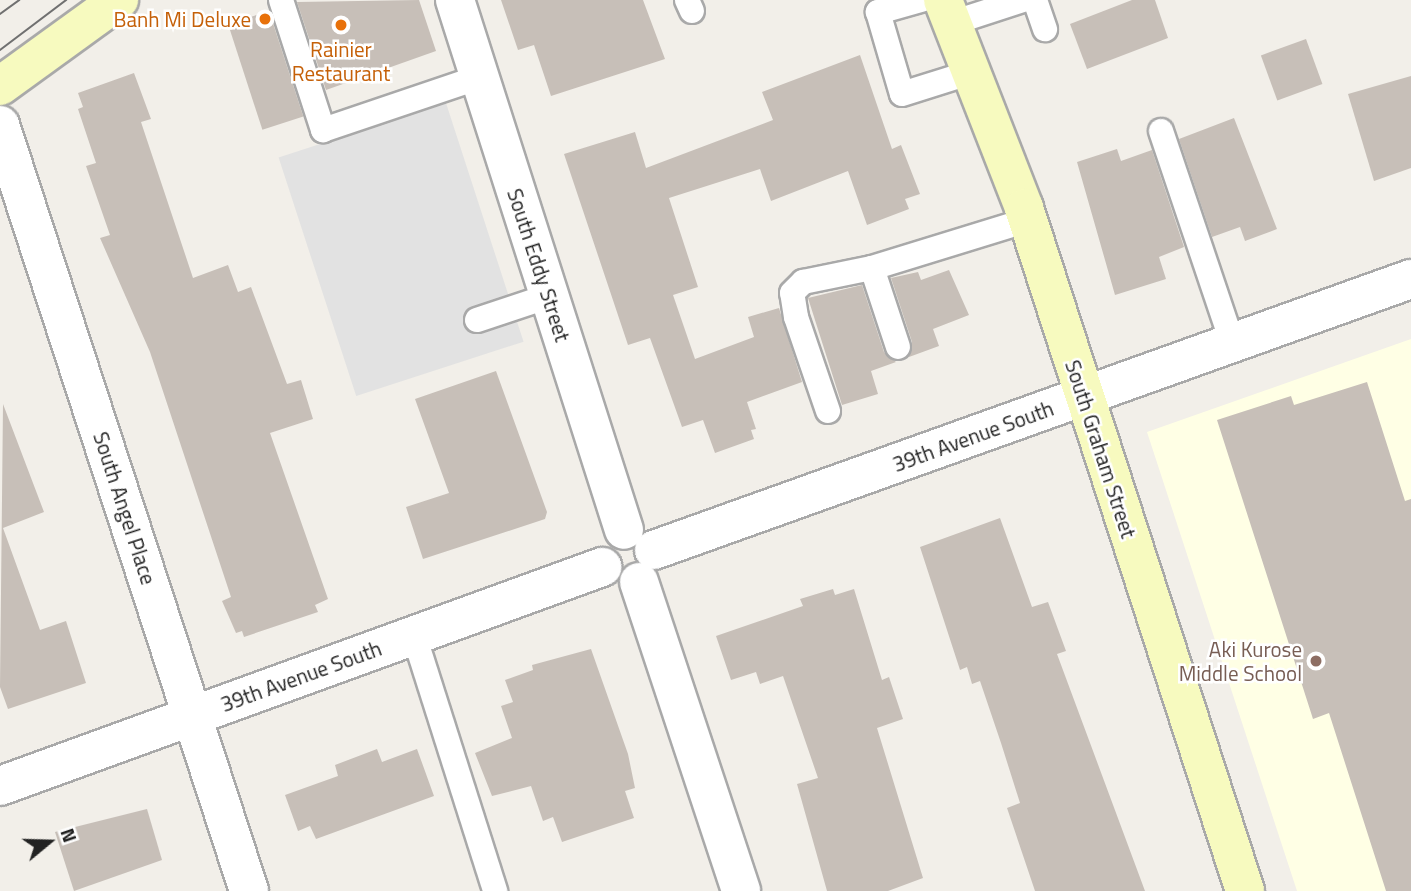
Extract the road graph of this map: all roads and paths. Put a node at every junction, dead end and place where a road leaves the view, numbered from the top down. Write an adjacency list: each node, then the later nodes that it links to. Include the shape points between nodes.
1 (119, 0): 10 (street)
2 (281, 0): 9 (lane, via 323,130)
3 (455, 0): 9 (street, South Eddy Street)
4 (1023, 0): 6 (lane)
5 (1035, 0): 7 (lane)
6 (941, 5): 8 (street, South Graham Street); 8 (lane, via 878,12 902,94)
7 (1045, 29)
8 (972, 72): 13 (street, South Graham Street)
9 (480, 77): 16 (street, South Eddy Street)
10 (0, 86)
11 (0, 125): 24 (street, South Angel Place)
12 (1161, 131): 18 (lane)
13 (1028, 220): 14 (lane); 20 (street, South Graham Street)
14 (872, 268): 19 (lane); 21 (lane, via 803,282 792,293)
15 (1411, 279): 18 (street, 39th Avenue South)
16 (549, 296): 17 (lane); 22 (street, South Eddy Street)
17 (477, 320)
18 (1232, 342): 20 (street, 39th Avenue South)
19 (898, 347)
20 (1083, 397): 22 (street, 39th Avenue South); 29 (street, South Graham Street)
21 (828, 411)
22 (639, 554): 23 (street, 39th Avenue South, via 615,582 602,567); 28 (street, South Eddy Street)
23 (414, 635): 24 (street, 39th Avenue South); 27 (lane)
24 (192, 715): 25 (street, 39th Avenue South); 26 (street, South Angel Place)
25 (0, 786)
26 (248, 891)
27 (495, 891)
28 (740, 891)
29 (1245, 891)

